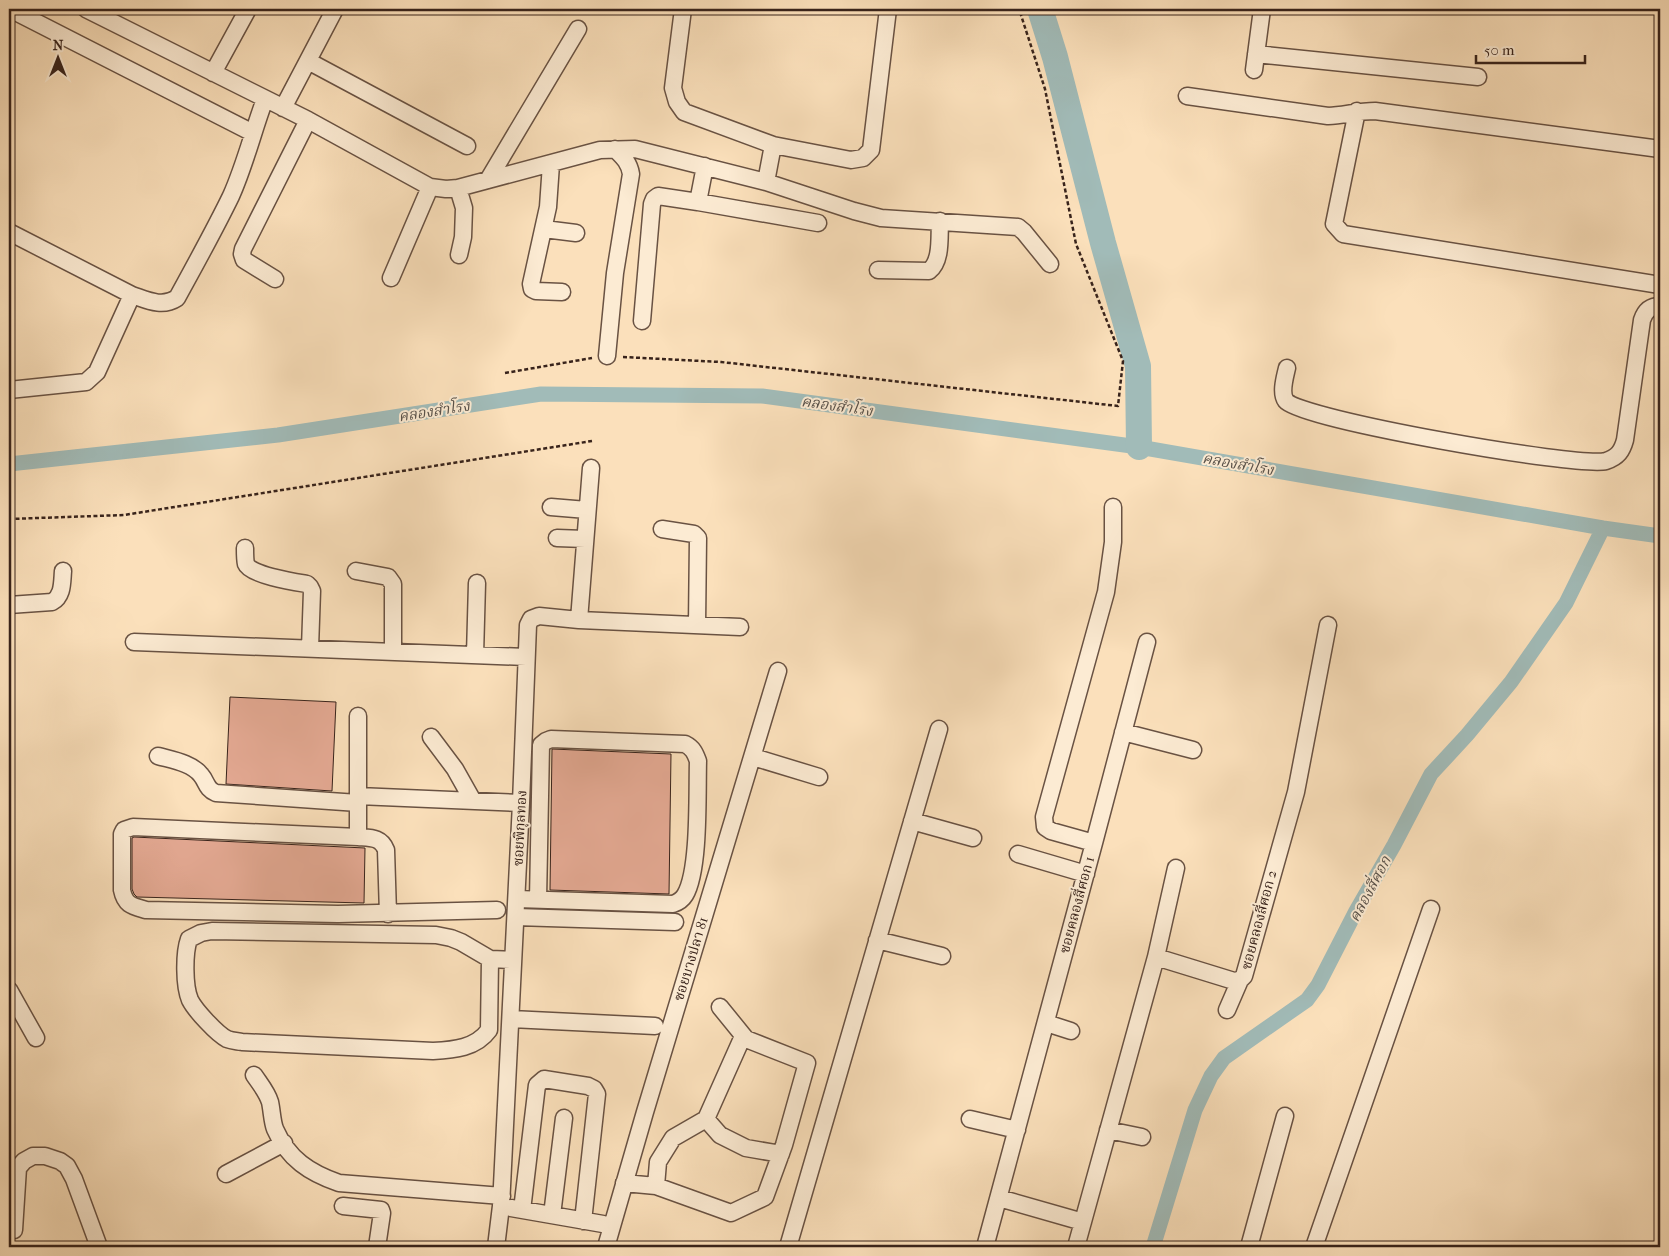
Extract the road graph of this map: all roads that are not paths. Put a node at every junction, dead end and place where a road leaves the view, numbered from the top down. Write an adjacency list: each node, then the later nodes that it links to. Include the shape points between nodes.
1 (10, 9): 19 (street)
2 (86, 9): 12 (street)
3 (248, 9): 12 (street)
4 (335, 9): 10 (street)
5 (683, 9): 20 (street, via 674,88 677,102 684,112)
6 (888, 9): 20 (street, via 871,150 863,158 851,160)
7 (1262, 9): 9 (street)
8 (578, 29): 26 (street)
9 (1256, 54): 11 (street); 13 (street)
10 (308, 61): 16 (street); 21 (street)
11 (1254, 70)
12 (213, 73): 15 (street)
13 (1478, 77)
14 (1187, 96): 17 (street, via 1328,116)
15 (265, 99): 16 (street); 19 (street)
16 (283, 108): 18 (street)
17 (1357, 111): 23 (street); 41 (street, via 1334,224 1343,234)
18 (308, 120): 28 (street); 40 (street, via 243,249 244,260)
19 (253, 133): 43 (street, via 230,197 177,298 163,304)
20 (773, 145): 27 (street)
21 (467, 146)
22 (614, 149): 24 (street); 25 (street, via 635,149); 46 (street, via 626,159 631,174 615,273)
23 (1660, 149)
24 (551, 164): 26 (street); 33 (street, via 551,189)
25 (704, 166): 27 (street); 30 (street)
26 (488, 180): 29 (street)
27 (766, 182): 31 (street, via 867,215)
28 (430, 187): 29 (street); 39 (street)
29 (458, 188): 36 (street, via 464,208)
30 (698, 202): 32 (street); 45 (street, via 654,198)
31 (940, 221): 37 (street, via 1018,227); 38 (street, via 937,259 929,271)
32 (818, 223)
33 (544, 229): 35 (street); 42 (street, via 532,289)
34 (9, 232): 43 (street)
35 (576, 233)
36 (459, 256)
37 (1050, 264)
38 (878, 270)
39 (390, 278)
40 (275, 279)
41 (1660, 285)
42 (562, 292)
43 (132, 295): 48 (street, via 98,372 92,378 86,382)
44 (1660, 306): 47 (street, via 1645,311 1625,440 1621,452 1605,461 1581,461 1464,446 1296,408 1284,396)
45 (642, 321)
46 (607, 356)
47 (1287, 368)
48 (9, 390)
49 (591, 468): 52 (street)
50 (551, 507): 52 (street)
51 (1113, 507): 86 (street, ซอยคลองสี่ศอก 1, via 1113,542 1106,592 1044,817 1045,826 1051,831)
52 (587, 510): 55 (street)
53 (662, 529): 62 (street, via 694,534 698,538)
54 (557, 538): 55 (street)
55 (585, 539): 61 (street)
56 (245, 548): 67 (street, via 249,568 310,587)
57 (63, 571): 60 (street, via 61,594 57,599)
58 (356, 571): 68 (street, via 388,577 393,584)
59 (477, 583): 69 (street)
60 (9, 605)
61 (579, 620): 62 (street, ซอยพิกุลทอง); 70 (street, ซอยพิกุลทอง, via 539,616 531,619)
62 (696, 625): 64 (street, ซอยพิกุลทอง)
63 (1328, 625): 100 (street, ซอยคลองสี่ศอก 2, via 1296,792 1244,976)
64 (740, 627)
65 (134, 642): 67 (street)
66 (1147, 642): 74 (street)
67 (310, 648): 68 (street)
68 (393, 652): 69 (street)
69 (475, 655): 70 (street)
70 (526, 657): 82 (street, ซอยพิกุลทอง)
71 (778, 671): 78 (street, ซอยบางปลา 81)
72 (358, 716): 80 (street)
73 (939, 728): 83 (street)
74 (1123, 732): 76 (street); 86 (street)
75 (431, 737): 81 (street, via 455,769)
76 (1193, 750)
77 (158, 756): 80 (street, via 184,763 201,774 210,790 216,793)
78 (753, 757): 79 (street); 121 (street, ซอยบางปลา 81)
79 (819, 777)
80 (358, 800): 81 (street); 84 (street)
81 (473, 801): 82 (street)
82 (521, 803): 91 (street, ซอยพิกุลทอง)
83 (912, 820): 85 (street); 95 (street)
84 (358, 837): 93 (street, via 383,842); 93 (street, via 128,828 122,834 122,890 127,903 146,910)
85 (973, 838)
86 (1094, 843): 89 (street, ซอยคลองสี่ศอก 1)
87 (1018, 854): 89 (street)
88 (1176, 868): 97 (street)
89 (1086, 874): 105 (street, ซอยคลองสี่ศอก 1)
90 (538, 900): 90 (street, via 673,904 680,901 692,877 695,857 698,761 695,751 685,744 551,739 541,745); 91 (street)
91 (511, 909): 93 (street); 94 (street); 99 (street, ซอยพิกุลทอง)
92 (1431, 909): 140 (street)
93 (388, 914)
94 (675, 922)
95 (877, 940): 96 (street); 136 (street)
96 (942, 956)
97 (1156, 957): 100 (street, ซอยคลองสี่ศอก 2, via 1234,981); 116 (street)
98 (490, 959): 98 (street, via 461,942 436,935 212,931 189,939 186,989 194,1007 228,1039 433,1052 472,1045 490,1030); 99 (street)
99 (514, 960): 104 (street, ซอยพิกุลทอง)
100 (1240, 980): 103 (street)
101 (9, 990): 109 (street)
102 (720, 1008): 108 (street)
103 (1227, 1010)
104 (511, 1019): 106 (street); 124 (street, ซอยพิกุลทอง)
105 (1046, 1023): 107 (street); 115 (street, ซอยคลองสี่ศอก 1)
106 (655, 1026)
107 (1071, 1031)
108 (743, 1036): 113 (street); 119 (street, via 807,1063)
109 (36, 1038)
110 (254, 1075): 118 (street, via 270,1101 275,1129)
111 (1284, 1116): 139 (street)
112 (564, 1118): 127 (street)
113 (706, 1119): 119 (street, via 720,1135 746,1148); 122 (street, via 673,1138 658,1162)
114 (970, 1119): 115 (street)
115 (1017, 1130): 123 (street, ซอยคลองสี่ศอก 1)
116 (1108, 1130): 117 (street); 129 (street)
117 (1142, 1137)
118 (284, 1143): 120 (street); 124 (street, via 301,1165 339,1183)
119 (781, 1154): 122 (street, via 765,1197 731,1213)
120 (226, 1174)
121 (624, 1183): 122 (street); 135 (street, ซอยบางปลา 81)
122 (656, 1186)
123 (998, 1198): 129 (street); 137 (street, ซอยคลองสี่ศอก 1)
124 (502, 1201): 126 (street); 134 (street, ซอยพิกุลทอง)
125 (343, 1206): 133 (street, via 381,1210)
126 (522, 1210): 127 (street); 128 (street, via 537,1085 544,1079 588,1086 597,1094)
127 (552, 1215): 128 (street)
128 (582, 1221): 130 (street)
129 (1083, 1222): 138 (street)
130 (603, 1224)
131 (14, 1230): 132 (street, via 18,1168 33,1156 45,1156 67,1166)
132 (99, 1247)
133 (378, 1247)
134 (496, 1247)
135 (606, 1247)
136 (788, 1247)
137 (985, 1247)
138 (1076, 1247)
139 (1249, 1247)
140 (1314, 1247)

